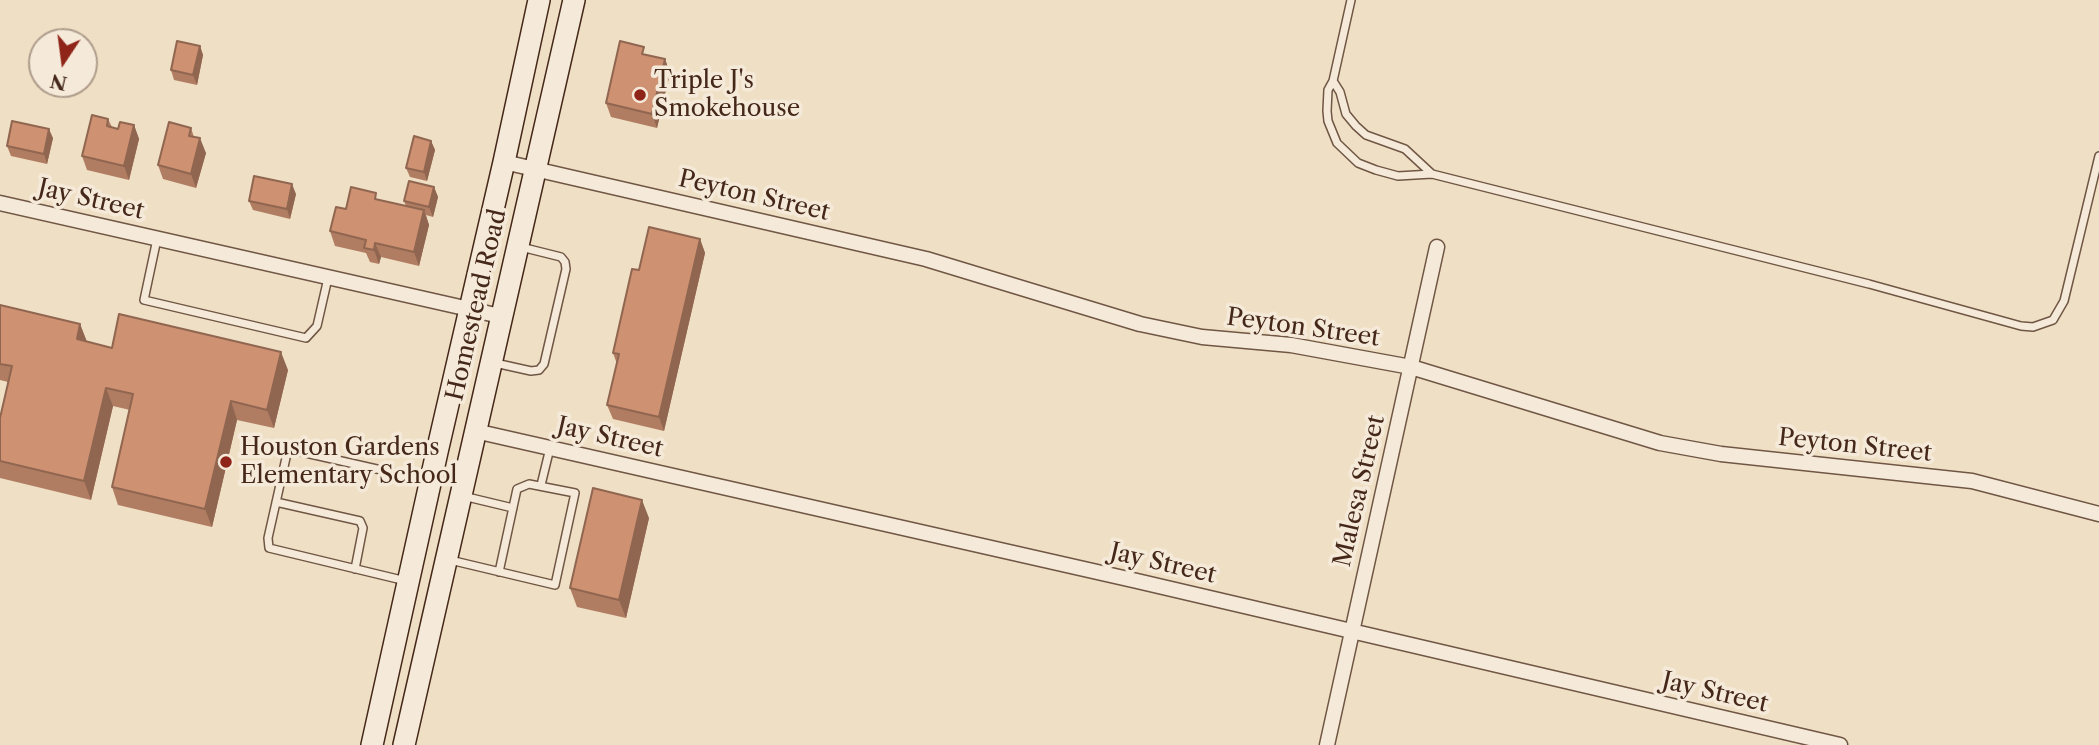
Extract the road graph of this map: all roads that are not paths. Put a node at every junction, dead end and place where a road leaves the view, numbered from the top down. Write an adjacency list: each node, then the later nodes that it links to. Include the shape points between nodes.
1 (538, 0): 6 (main road, Homestead Road)
2 (574, 0): 7 (main road, Homestead Road)
3 (1351, 0): 4 (lane)
4 (1333, 81): 8 (lane, via 1356,127 1405,149); 8 (lane, via 1328,90 1328,121 1337,144 1358,163 1398,176)
5 (2099, 156): 8 (lane, via 2064,301 2053,320 2033,327)
6 (504, 162): 7 (street, Peyton Street); 14 (main road, Homestead Road)
7 (535, 170): 11 (main road, Homestead Road); 17 (street, Peyton Street, via 926,259 1140,324)
8 (1432, 174)
9 (0, 203): 10 (street, Jay Street)
10 (157, 239): 13 (street, Jay Street); 13 (lane, via 144,300 306,338 317,326)
11 (517, 246): 15 (main road, Homestead Road); 16 (lane, via 565,262 548,351 544,364 531,372)
12 (1437, 247): 17 (street, Malesa Street)
13 (328, 277): 14 (street, Jay Street)
14 (470, 309): 15 (street, Jay Street); 20 (main road, Homestead Road)
15 (500, 316): 16 (main road, Homestead Road)
16 (490, 362): 18 (main road, Homestead Road)
17 (1411, 367): 25 (street, Peyton Street, via 1660,443 1721,454 1972,481); 30 (street, Malesa Street)
18 (475, 431): 19 (street, Jay Street); 22 (main road, Homestead Road)
19 (550, 448): 21 (lane); 30 (street, Jay Street)
20 (430, 481): 23 (lane, via 288,449); 29 (main road, Homestead Road)
21 (541, 485): 24 (lane, via 517,489); 28 (lane, via 576,493 555,585)
22 (460, 495): 24 (lane); 26 (main road, Homestead Road)
23 (276, 502): 27 (lane, via 270,548); 27 (lane, via 360,521 363,528)
24 (513, 508): 28 (lane)
25 (2099, 514)
26 (446, 559): 28 (lane); 32 (main road, Homestead Road)
27 (355, 569): 29 (lane)
28 (499, 572)
29 (409, 582): 31 (main road, Homestead Road)
30 (1352, 633): 33 (street, Malesa Street); 34 (street, Jay Street)
31 (372, 745)
32 (404, 745)
33 (1327, 745)
34 (1840, 745)

